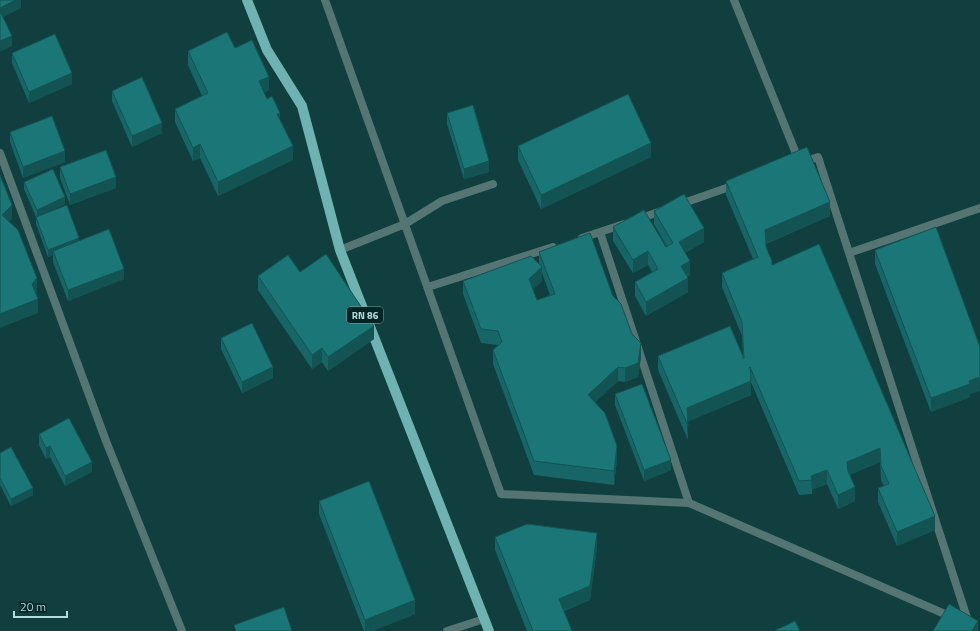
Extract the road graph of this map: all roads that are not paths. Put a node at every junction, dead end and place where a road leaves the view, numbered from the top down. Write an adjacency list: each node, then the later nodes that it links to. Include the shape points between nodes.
1 (247, 0): 12 (main road, RN 86, via 267,50 302,106)
2 (326, 0): 8 (street)
3 (734, 0): 13 (street, via 796,165 818,157)
4 (0, 153): 17 (street, via 106,441)
5 (493, 184): 8 (street, via 442,201)
6 (741, 184): 9 (street)
7 (980, 208): 13 (street)
8 (405, 224): 12 (street); 14 (street)
9 (600, 232): 10 (street); 15 (street)
10 (578, 239)
11 (563, 244): 14 (street)
12 (340, 250): 16 (main road, RN 86)
13 (849, 253): 15 (street, via 969,625)
14 (428, 287): 15 (street, via 501,494)
15 (689, 503)
16 (484, 619): 18 (street); 19 (main road, RN 86)
17 (182, 631)
18 (447, 631)
19 (489, 631)

